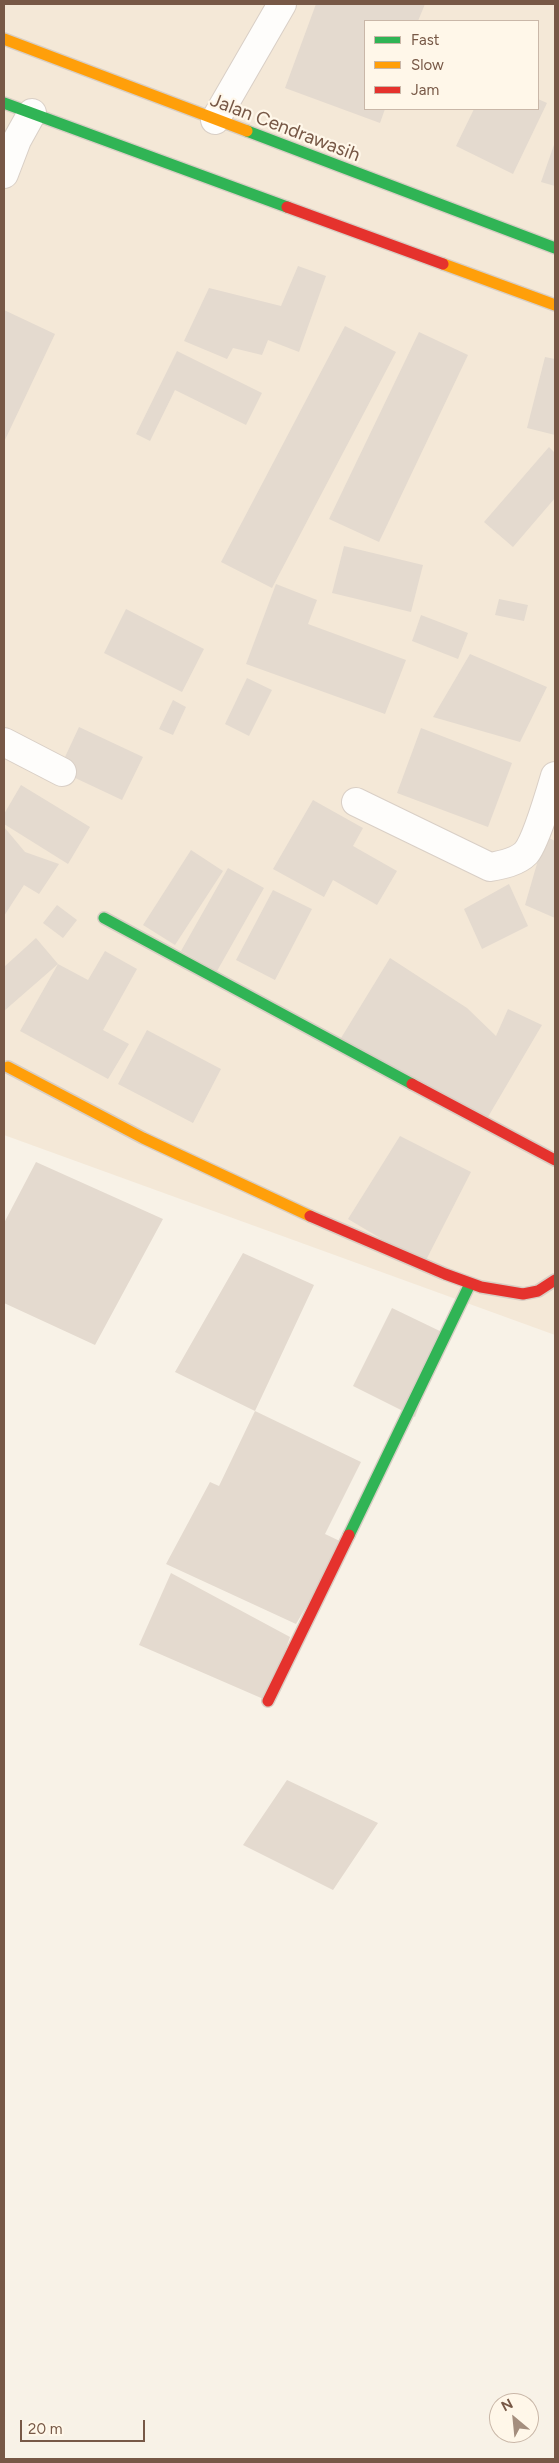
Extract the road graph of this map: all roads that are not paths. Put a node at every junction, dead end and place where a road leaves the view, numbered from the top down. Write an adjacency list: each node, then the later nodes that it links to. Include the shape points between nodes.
1 (282, 4): 5 (street)
2 (4, 39): 5 (street, Jalan Cendrawasih)
3 (4, 103): 4 (street)
4 (32, 113): 6 (street); 8 (street)
5 (215, 120): 7 (street, Jalan Cendrawasih)
6 (4, 174)
7 (555, 248)
8 (555, 304)
9 (4, 742): 10 (street)
10 (62, 772)
11 (555, 776): 12 (street, via 526,853 508,864 490,867)
12 (356, 802)
13 (104, 918): 15 (street)
14 (8, 1067): 17 (street, via 264,1198)
15 (555, 1160)
16 (555, 1280): 17 (street, via 544,1288 519,1294)
17 (470, 1284): 18 (street)
18 (268, 1702)

